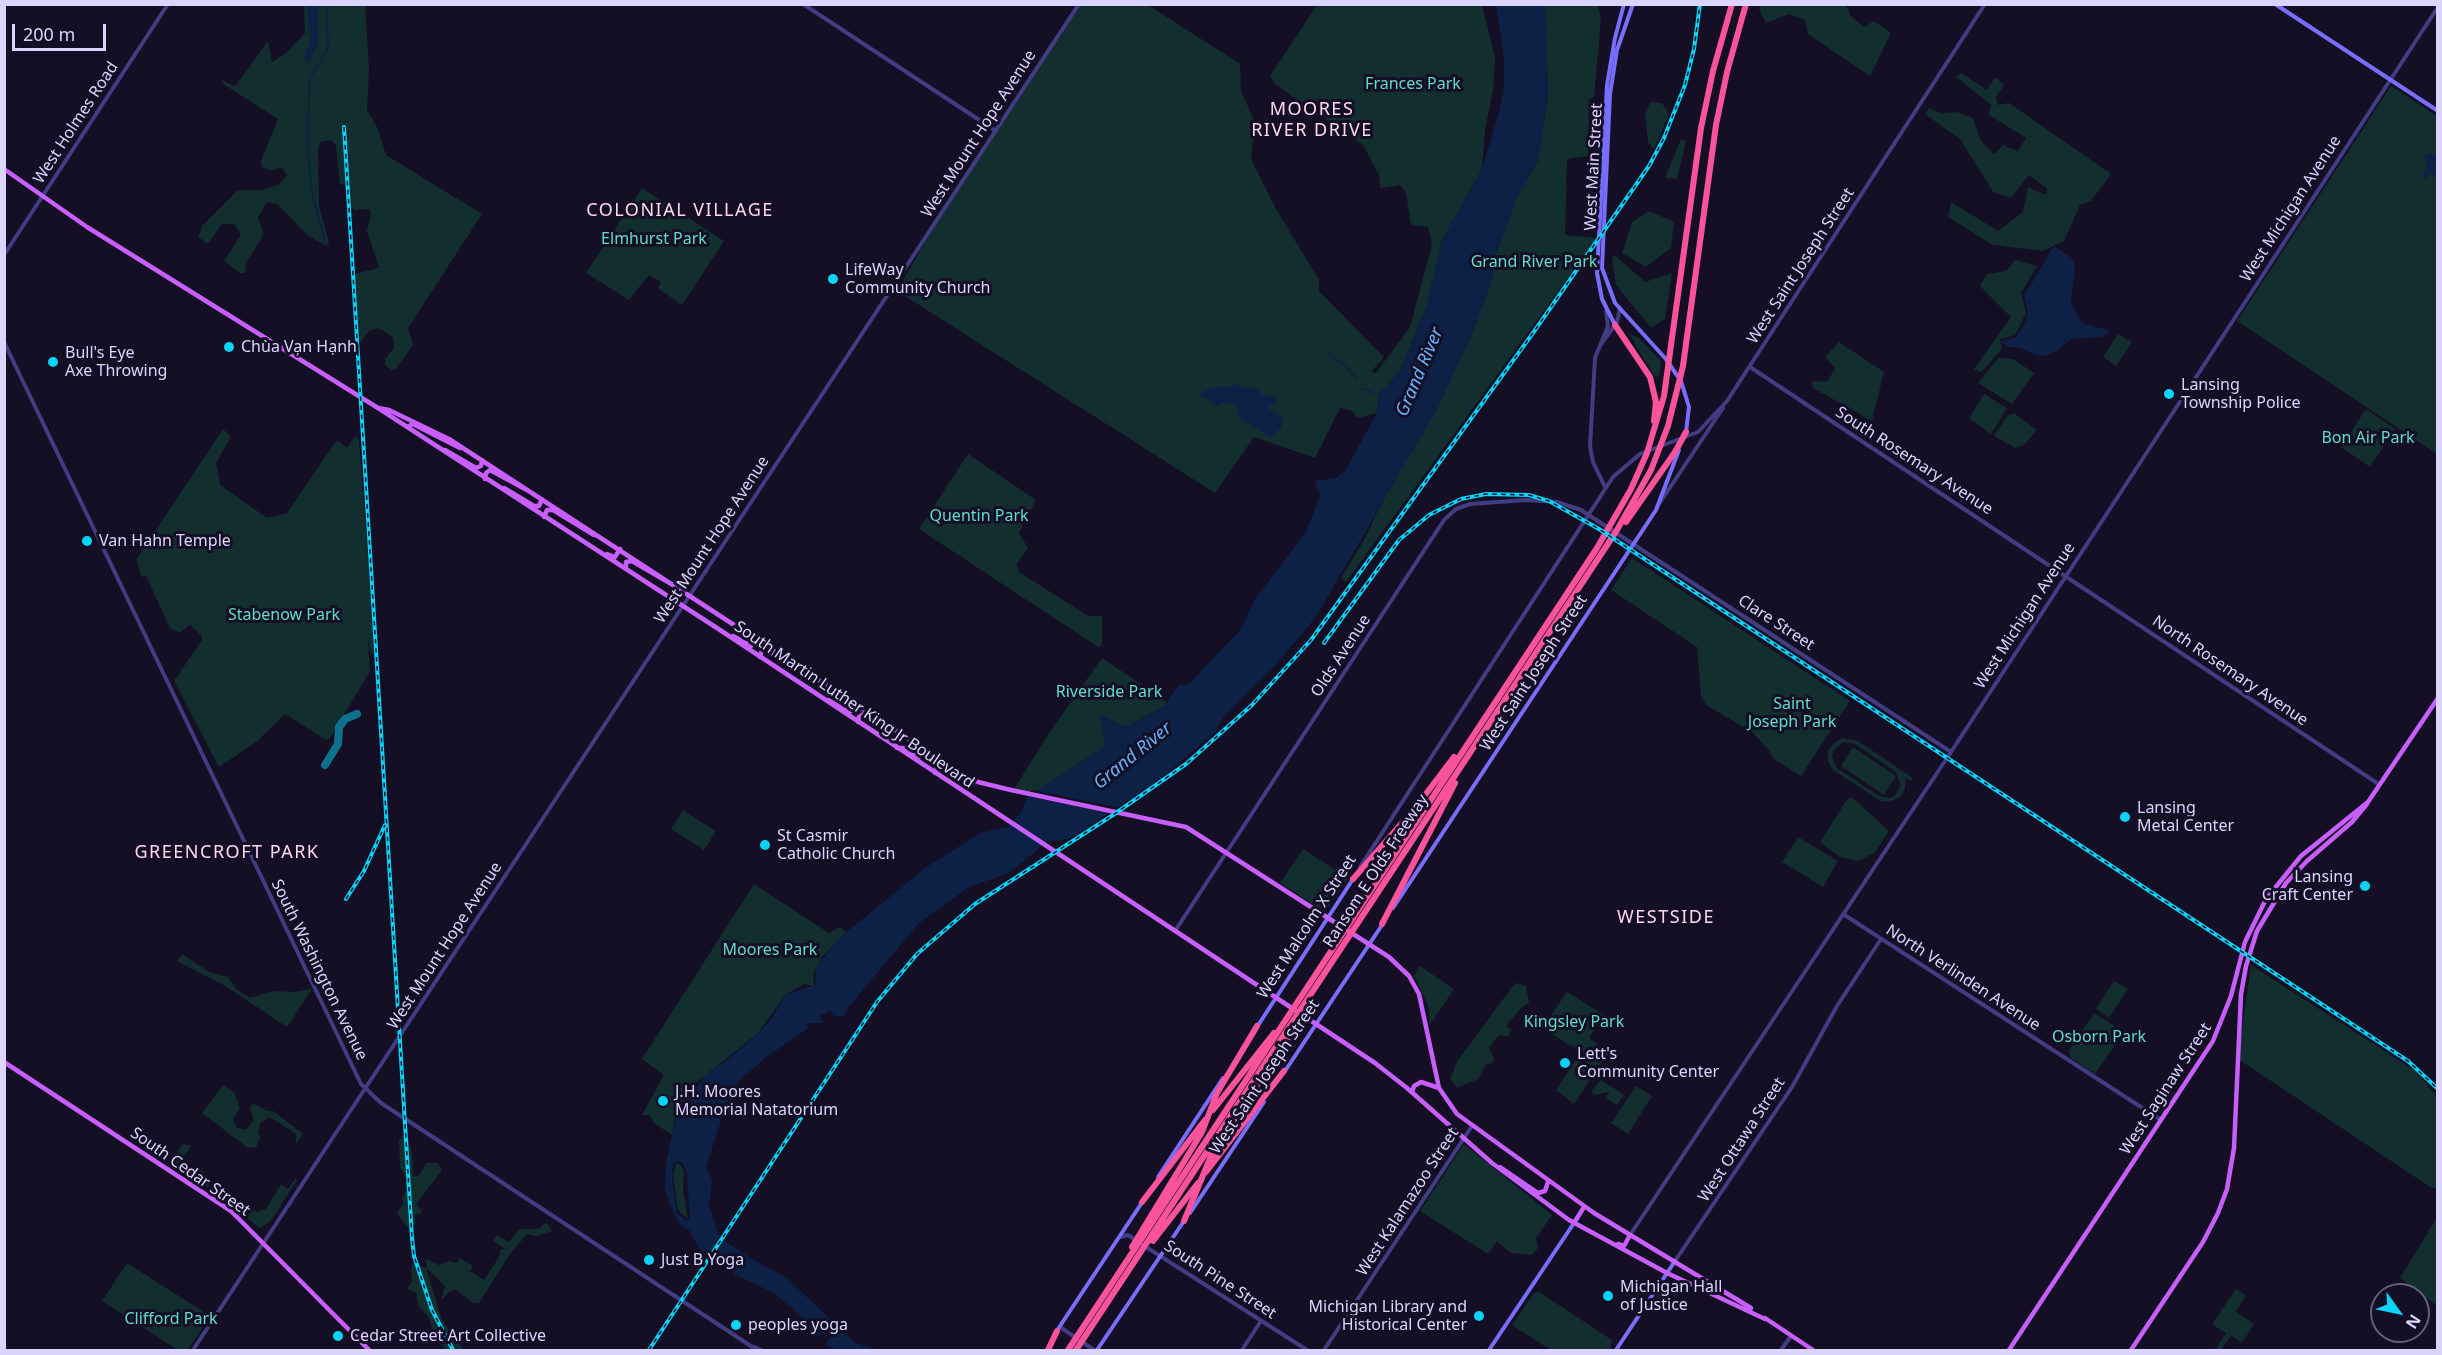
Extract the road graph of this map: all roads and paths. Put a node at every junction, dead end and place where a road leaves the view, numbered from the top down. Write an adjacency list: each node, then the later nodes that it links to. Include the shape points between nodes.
1 (168, 4): 16 (street, West Holmes Road)
2 (803, 4): 14 (street)
3 (1079, 4): 14 (street, West Mount Hope Avenue)
4 (1624, 4): 11 (main road)
5 (1633, 4): 11 (main road)
6 (1732, 4): 34 (highway, via 1702,122 1667,382 1653,438)
7 (1747, 4): 49 (highway, Ransom E Olds Freeway, via 1725,81 1712,153 1677,395 1647,479)
8 (1985, 4): 23 (street, West Saint Joseph Street)
9 (2275, 4): 12 (main road)
10 (2438, 7): 12 (street, West Michigan Avenue)
11 (1610, 77): 18 (main road, West Main Street, via 1602,268 1610,294); 19 (main road, West Main Street, via 1597,273)
12 (2390, 79): 13 (main road); 47 (street, West Michigan Avenue)
13 (2438, 111)
14 (996, 131): 50 (street, West Mount Hope Avenue)
15 (4, 169): 16 (main road, South Martin Luther King Jr Boulevard)
16 (42, 196): 17 (street, West Holmes Road); 25 (main road, South Martin Luther King Jr Boulevard)
17 (4, 255)
18 (1620, 308): 20 (street, West Main Street); 27 (main road, via 1681,381 1689,407)
19 (1606, 311): 20 (main road, West Main Street); 22 (street, West Main Street, via 1608,326)
20 (1615, 325): 22 (street, West Main Street); 34 (highway, via 1646,370 1655,395 1653,424)
21 (4, 342): 86 (street, South Washington Avenue)
22 (1599, 346): 31 (street, West Main Street, via 1590,446)
23 (1750, 367): 24 (street, West Saint Joseph Street); 47 (street, South Rosemary Avenue)
24 (1727, 401): 27 (street, via 1710,421); 39 (street, West Saint Joseph Street)
25 (378, 408): 26 (main road, South Martin Luther King Jr Boulevard); 29 (main road, South Martin Luther King Jr Boulevard, via 428,428)
26 (407, 428): 28 (main road, South Martin Luther King Jr Boulevard); 29 (main road, via 413,424)
27 (1688, 434): 33 (street, via 1633,459); 39 (main road); 49 (highway)
28 (440, 449): 30 (main road, via 476,468); 32 (main road, South Martin Luther King Jr Boulevard)
29 (465, 450): 30 (main road, South Martin Luther King Jr Boulevard)
30 (482, 460): 36 (main road, South Martin Luther King Jr Boulevard)
31 (1595, 468): 33 (street); 37 (street, West Main Street, via 1604,484)
32 (485, 479): 35 (main road, South Martin Luther King Jr Boulevard); 36 (main road, via 490,470)
33 (1611, 480): 37 (street)
34 (1634, 483): 57 (highway, Ransom E Olds Freeway, via 1605,536)
35 (498, 487): 38 (main road, via 534,506 540,505); 41 (main road, South Martin Luther King Jr Boulevard)
36 (528, 490): 38 (main road, South Martin Luther King Jr Boulevard)
37 (1603, 491): 40 (street)
38 (542, 499): 43 (main road, South Martin Luther King Jr Boulevard)
39 (1656, 510): 44 (main road, West Saint Joseph Street)
40 (1588, 514): 44 (street, Clare Street); 70 (street, Olds Avenue, via 1561,503 1526,500 1478,503 1451,512); 71 (street, West Malcolm X Street)
41 (544, 516): 42 (main road, South Martin Luther King Jr Boulevard); 43 (main road, via 550,509 589,534)
42 (566, 530): 45 (main road, via 613,557); 46 (main road, South Martin Luther King Jr Boulevard)
43 (599, 536): 45 (main road, South Martin Luther King Jr Boulevard)
44 (1633, 543): 65 (street, Clare Street); 74 (main road, West Saint Joseph Street)
45 (620, 549): 48 (main road, South Martin Luther King Jr Boulevard)
46 (626, 569): 48 (main road, via 626,562 632,561); 51 (main road, South Martin Luther King Jr Boulevard)
47 (2066, 576): 65 (street, West Michigan Avenue); 68 (street, North Rosemary Avenue)
48 (675, 585): 50 (main road, South Martin Luther King Jr Boulevard)
49 (1576, 591): 62 (highway, Ransom E Olds Freeway)
50 (690, 595): 51 (street, West Mount Hope Avenue); 53 (main road, South Martin Luther King Jr Boulevard)
51 (683, 607): 52 (main road, South Martin Luther King Jr Boulevard); 86 (street, West Mount Hope Avenue)
52 (702, 619): 53 (main road, via 712,621 749,646); 54 (main road, South Martin Luther King Jr Boulevard)
53 (755, 637): 55 (main road, South Martin Luther King Jr Boulevard)
54 (760, 657): 55 (main road, via 762,650 767,650); 58 (main road, South Martin Luther King Jr Boulevard)
55 (806, 670): 59 (main road, South Martin Luther King Jr Boulevard)
56 (2438, 698): 68 (main road, West Saginaw Street)
57 (1498, 699): 71 (highway, via 1424,797); 79 (highway, Ransom E Olds Freeway)
58 (825, 700): 59 (main road, via 851,712); 60 (main road, South Martin Luther King Jr Boulevard)
59 (855, 704): 61 (main road, South Martin Luther King Jr Boulevard)
60 (858, 722): 61 (main road, via 864,714); 63 (main road, South Martin Luther King Jr Boulevard)
61 (884, 722): 64 (main road, South Martin Luther King Jr Boulevard)
62 (1490, 722): 74 (highway, via 1438,811); 77 (highway, Ransom E Olds Freeway)
63 (897, 748): 64 (main road, via 919,757); 66 (main road, South Martin Luther King Jr Boulevard)
64 (923, 749): 67 (main road, South Martin Luther King Jr Boulevard)
65 (1951, 752): 72 (street, West Michigan Avenue)
66 (934, 773): 67 (main road, via 941,765); 75 (main road, South Martin Luther King Jr Boulevard)
67 (964, 775): 70 (main road, South Martin Luther King Jr Boulevard, via 978,782 1177,824)
68 (2381, 785): 69 (main road, West Saginaw Street)
69 (2368, 802): 88 (main road, West Saginaw Street, via 2301,856 2266,899 2245,942 2219,1031); 128 (main road, via 2286,883 2258,931 2242,986 2234,1148 2227,1189 2203,1242)
70 (1227, 853): 73 (main road, South Martin Luther King Jr Boulevard); 75 (street, Olds Avenue)
71 (1353, 879): 73 (main road, West Malcolm X Street)
72 (1843, 914): 76 (street, North Verlinden Avenue); 98 (street, West Michigan Avenue)
73 (1328, 918): 78 (main road, South Martin Luther King Jr Boulevard); 80 (main road, West Malcolm X Street)
74 (1382, 924): 78 (main road, West Saint Joseph Street)
75 (1174, 932): 80 (main road, South Martin Luther King Jr Boulevard)
76 (1881, 939): 88 (street, North Verlinden Avenue); 102 (street, West Ottawa Street, via 1835,1009 1792,1087)
77 (1347, 941): 95 (highway, via 1207,1163); 106 (highway, Ransom E Olds Freeway)
78 (1368, 944): 81 (main road, West Saint Joseph Street); 85 (main road, South Martin Luther King Jr Boulevard, via 1399,964 1419,994)
79 (1307, 989): 93 (highway); 107 (highway, Ransom E Olds Freeway)
80 (1275, 999): 81 (main road, South Martin Luther King Jr Boulevard); 82 (main road, West Malcolm X Street)
81 (1315, 1024): 84 (main road, West Saint Joseph Street); 87 (main road, South Martin Luther King Jr Boulevard)
82 (1257, 1026): 93 (main road, West Malcolm X Street); 107 (highway, via 1206,1122)
83 (4, 1062): 100 (main road, South Cedar Street, via 220,1203)
84 (1284, 1071): 95 (main road, West Saint Joseph Street); 106 (highway)
85 (1439, 1088): 87 (main road, via 1420,1082); 89 (main road, via 1451,1108)
86 (365, 1089): 100 (street, West Mount Hope Avenue); 112 (street, South Washington Avenue)
87 (1412, 1092): 90 (main road, South Martin Luther King Jr Boulevard)
88 (2161, 1120): 127 (main road, West Saginaw Street)
89 (1472, 1126): 90 (street, West Kalamazoo Street); 92 (main road)
90 (1463, 1139): 91 (main road, South Martin Luther King Jr Boulevard); 122 (street, West Kalamazoo Street)
91 (1492, 1163): 92 (main road, via 1538,1193 1547,1190); 96 (main road)
92 (1547, 1181): 94 (main road)
93 (1142, 1202): 99 (main road, West Malcolm X Street)
94 (1584, 1207): 96 (main road); 98 (main road)
95 (1184, 1221): 101 (main road, West Saint Joseph Street)
96 (1574, 1222): 97 (main road); 123 (main road)
97 (1584, 1228): 98 (main road, via 1621,1246); 103 (main road)
98 (1629, 1235): 102 (main road)
99 (1119, 1238): 101 (street, South Pine Street, via 1132,1238); 110 (main road, West Malcolm X Street)
100 (264, 1243): 114 (street, West Mount Hope Avenue); 115 (main road, South Cedar Street)
101 (1160, 1256): 109 (street, South Pine Street); 113 (main road, West Saint Joseph Street)
102 (1675, 1261): 103 (main road, West Ottawa Street); 105 (main road)
103 (1667, 1273): 104 (main road); 124 (main road, West Ottawa Street)
104 (1688, 1282): 105 (main road, via 1693,1275); 108 (main road)
105 (1718, 1287): 108 (main road)
106 (1107, 1305): 119 (highway, Ransom E Olds Freeway)
107 (1096, 1307): 118 (highway, Ransom E Olds Freeway)
108 (1766, 1319): 111 (main road)
109 (1261, 1321): 120 (street); 121 (street, South Pine Street)
110 (1058, 1329): 113 (street); 117 (highway)
111 (1791, 1336): 125 (street); 126 (main road)
112 (754, 1349): 116 (street, South Washington Avenue)
113 (1094, 1349)
114 (193, 1350)
115 (369, 1350)
116 (761, 1350)
117 (1046, 1350)
118 (1068, 1350)
119 (1076, 1350)
120 (1242, 1350)
121 (1307, 1350)
122 (1324, 1350)
123 (1489, 1350)
124 (1616, 1350)
125 (1782, 1350)
126 (1813, 1350)
127 (2009, 1350)
128 (2131, 1350)

